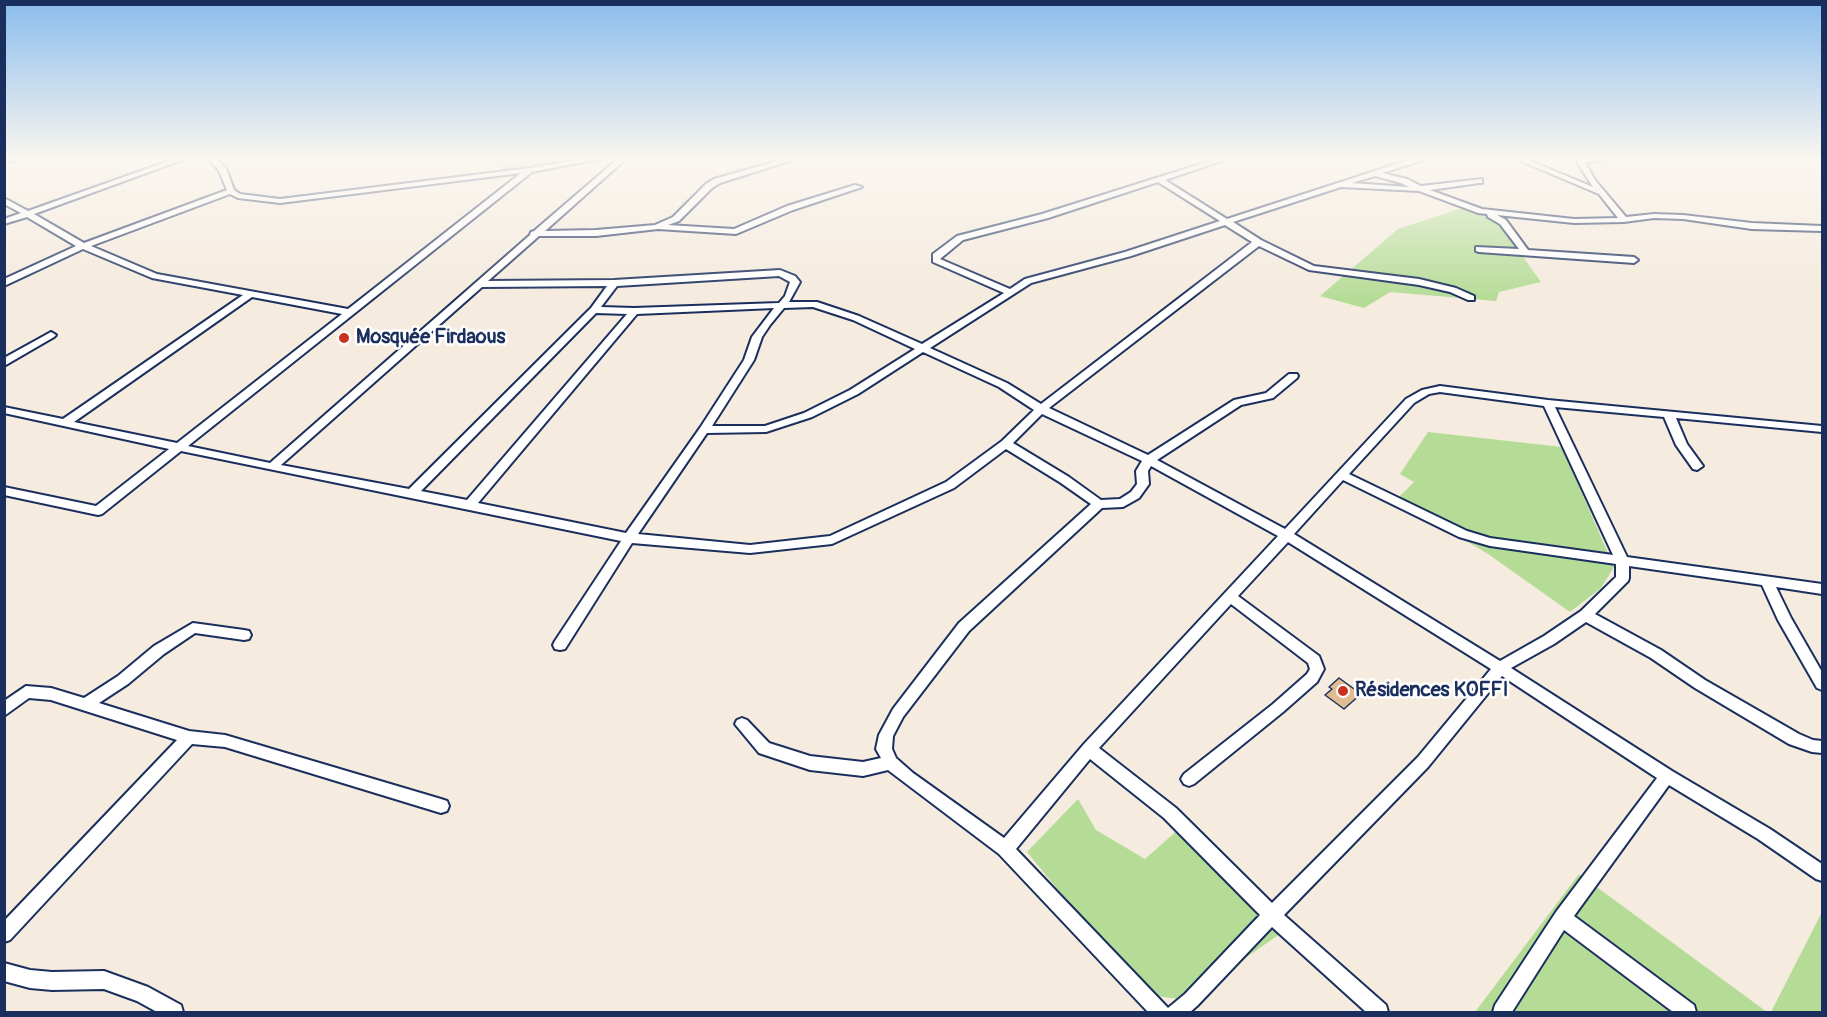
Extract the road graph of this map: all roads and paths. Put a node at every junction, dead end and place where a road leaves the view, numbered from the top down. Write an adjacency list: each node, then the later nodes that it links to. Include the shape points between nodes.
1 (12, 204): 14 (street)
2 (52, 204): 14 (street)
3 (193, 204): 22 (street)
4 (486, 204): 35 (street)
5 (569, 204): 20 (street)
6 (691, 204): 18 (street, via 676,219)
7 (801, 204): 18 (street, via 736,231)
8 (1082, 204): 29 (street, via 960,238 936,256 936,260)
9 (1199, 204): 15 (street)
10 (1273, 204): 15 (street)
11 (1463, 204): 13 (street)
12 (1612, 204): 16 (street)
13 (1481, 211): 16 (street, via 1574,220); 24 (street, via 1503,222)
14 (28, 213): 17 (street); 22 (street)
15 (1224, 220): 21 (street); 29 (street, via 1128,254 1028,280)
16 (1624, 220): 19 (street, via 1683,217 1752,226)
17 (4, 222)
18 (656, 227): 20 (street)
19 (1822, 228)
20 (534, 234): 28 (street)
21 (1258, 242): 31 (street, via 1312,268 1419,282); 41 (street)
22 (83, 246): 26 (street); 30 (street, via 155,276)
23 (1479, 249): 24 (street)
24 (1525, 252): 25 (street)
25 (1634, 260)
26 (4, 283)
27 (614, 283): 28 (street); 32 (street, via 780,273 795,282 793,292); 33 (street)
28 (478, 284): 53 (street)
29 (1010, 292): 37 (street)
30 (249, 295): 35 (street); 44 (street)
31 (1471, 298)
32 (782, 305): 34 (street); 37 (street, via 801,302 832,309); 47 (street, via 766,323 749,360)
33 (594, 310): 34 (street); 56 (street)
34 (634, 311): 57 (street)
35 (348, 312): 50 (street)
36 (51, 335): 38 (street)
37 (920, 349): 41 (street, via 1003,385); 47 (street, via 854,392 787,423 766,429)
38 (4, 363)
39 (1293, 376): 51 (street, via 1269,396 1238,402)
40 (1548, 403): 43 (street); 54 (street, via 1440,389 1425,392 1410,401); 61 (street)
41 (1041, 409): 49 (street); 51 (street)
42 (4, 410): 44 (street)
43 (1669, 416): 45 (street); 52 (street)
44 (65, 423): 50 (street)
45 (1802, 427): 46 (street); 48 (street)
46 (1822, 429)
47 (704, 430): 60 (street)
48 (1822, 439)
49 (1006, 444): 58 (street); 60 (street, via 950,485 832,540 750,549)
50 (177, 447): 53 (street); 55 (street, via 98,511)
51 (1149, 460): 58 (street, via 1142,471 1143,484 1135,495 1123,503); 59 (street)
52 (1697, 466)
53 (272, 467): 56 (street)
54 (1342, 475): 59 (street); 61 (street, via 1463,534 1490,542)
55 (4, 491)
56 (412, 493): 57 (street)
57 (470, 504): 60 (street)
58 (1099, 504): 76 (street, via 964,627 886,735 884,749)
59 (1285, 534): 64 (street); 68 (street)
60 (628, 538): 67 (street)
61 (1622, 560): 62 (street); 65 (street, via 1623,578)
62 (1766, 581): 63 (street); 69 (street)
63 (1822, 589)
64 (1231, 597): 75 (street); 78 (street, via 1314,660 1317,669 1278,708)
65 (1586, 615): 68 (street); 74 (street, via 1794,739)
66 (244, 635): 70 (street, via 193,628)
67 (560, 645)
68 (1500, 668): 77 (street); 82 (street, via 1423,762)
69 (1822, 684)
70 (85, 705): 71 (street, via 51,694 26,692); 73 (street)
71 (4, 710)
72 (742, 724): 76 (street, via 764,748 810,763 863,769)
73 (189, 737): 79 (street, via 225,741); 84 (street)
74 (1822, 747)
75 (1089, 749): 80 (street); 82 (street, via 1170,813)
76 (891, 763): 80 (street)
77 (1667, 776): 81 (street); 83 (street)
78 (1189, 779)
79 (441, 806)
80 (1005, 849): 87 (street)
81 (1822, 873)
82 (1272, 915): 88 (street); 89 (street)
83 (1562, 918): 90 (street); 91 (street)
84 (4, 934)
85 (4, 972): 86 (street, via 52,981 104,980 142,993)
86 (174, 1012)
87 (1160, 1012)
88 (1175, 1012)
89 (1379, 1012)
90 (1502, 1012)
91 (1687, 1012)

